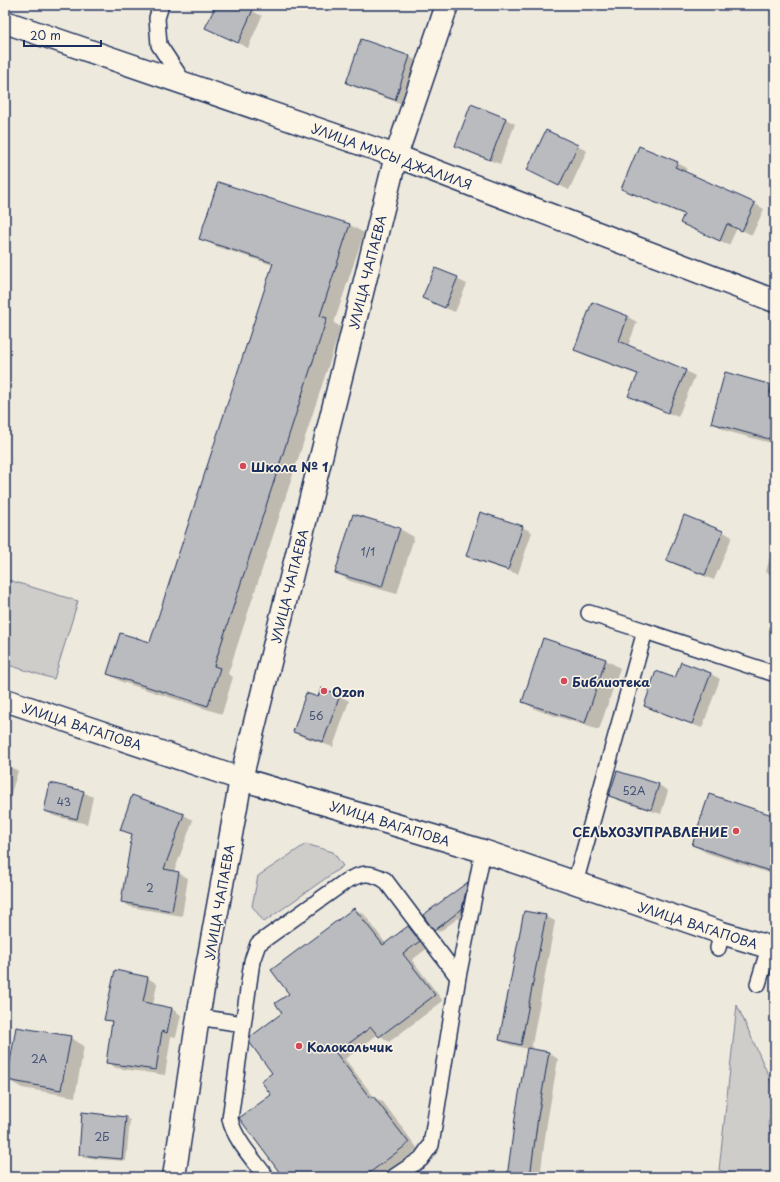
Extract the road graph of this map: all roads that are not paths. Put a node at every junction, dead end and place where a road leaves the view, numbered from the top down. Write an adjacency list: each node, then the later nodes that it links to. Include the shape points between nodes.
1 (161, 5): 4 (lane, via 157,18 159,45)
2 (447, 5): 5 (street, УЛИЦА ЧАПАЕВА)
3 (5, 22): 4 (street, УЛИЦА МУСЫ ДЖАЛИЛЯ)
4 (184, 83): 5 (street, УЛИЦА МУСЫ ДЖАЛИЛЯ)
5 (396, 156): 6 (street, УЛИЦА МУСЫ ДЖАЛИЛЯ); 11 (street, УЛИЦА ЧАПАЕВА)
6 (775, 301)
7 (589, 613): 8 (lane)
8 (645, 631): 9 (lane); 13 (lane)
9 (775, 674)
10 (5, 700): 11 (street, УЛИЦА ВАГАПОВА)
11 (241, 779): 12 (street, УЛИЦА ВАГАПОВА); 17 (street, УЛИЦА ЧАПАЕВА)
12 (483, 852): 13 (street, УЛИЦА ВАГАПОВА); 15 (lane)
13 (575, 883): 14 (street, УЛИЦА ВАГАПОВА, via 720,941)
14 (772, 949): 16 (lane)
15 (458, 977): 18 (lane, via 385,880 367,873 346,881 258,944 252,961); 21 (lane, via 431,1145 420,1159)
16 (758, 984)
17 (198, 1017): 18 (lane); 19 (street, УЛИЦА ЧАПАЕВА)
18 (243, 1024): 20 (lane, via 230,1119 237,1137)
19 (174, 1177)
20 (266, 1177)
21 (394, 1177)

